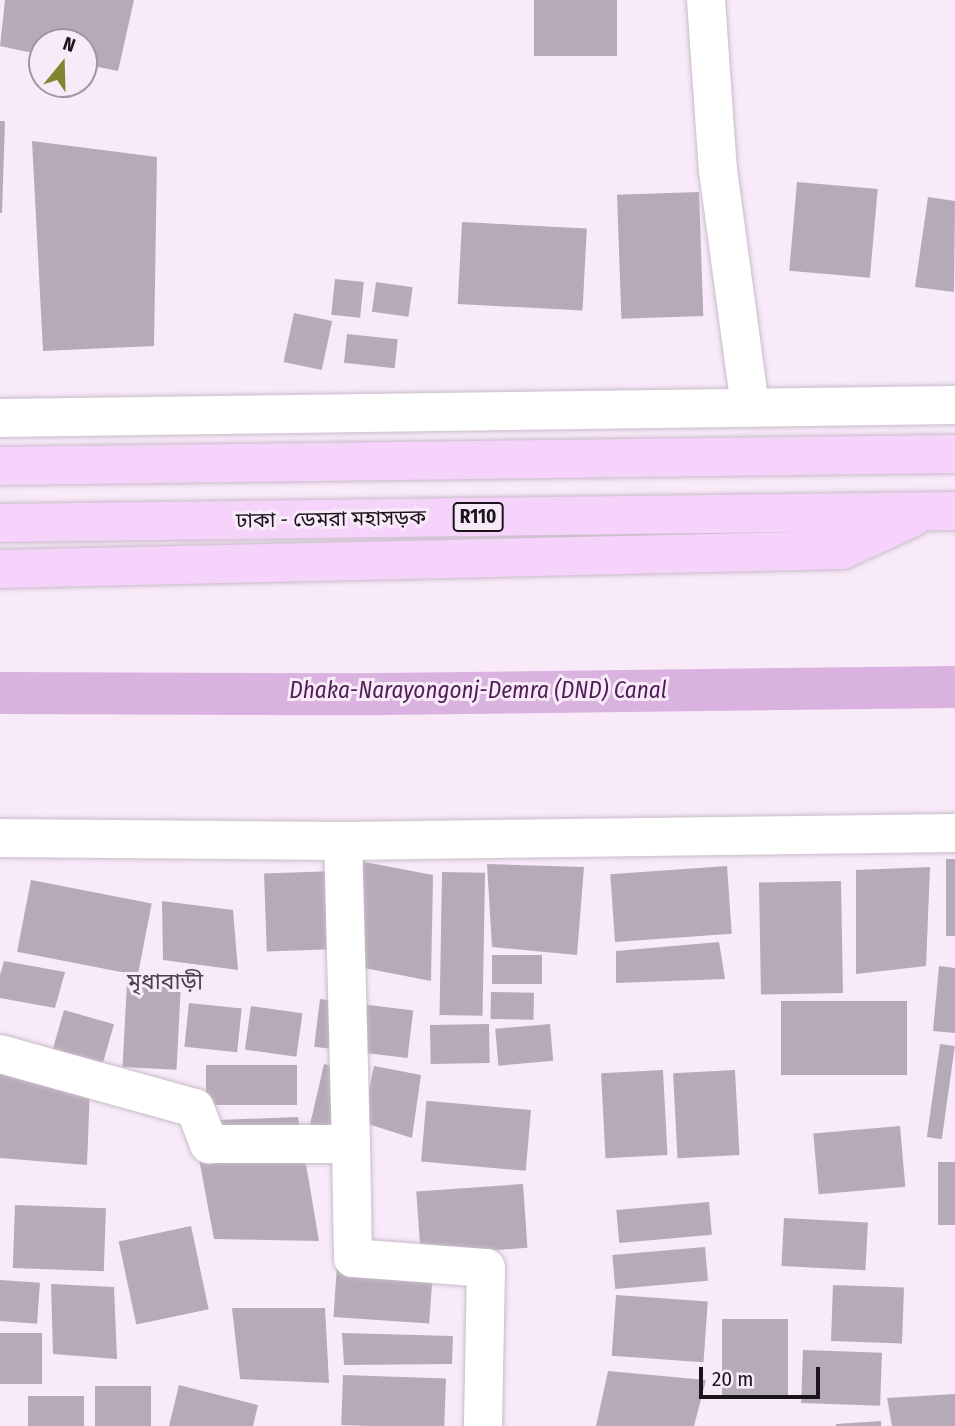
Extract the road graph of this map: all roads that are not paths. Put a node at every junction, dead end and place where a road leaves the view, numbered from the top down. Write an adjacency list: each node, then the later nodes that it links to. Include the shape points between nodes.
1 (706, 0): 3 (street, via 718,170)
2 (955, 405): 3 (street)
3 (750, 408): 4 (street)
4 (0, 418)
5 (955, 454): 6 (main road)
6 (0, 466)
7 (941, 511): 8 (main road, ঢাকা - ডেমরা মহাসড়ক / R110); 9 (main road, via 842,550)
8 (0, 523)
9 (0, 569)
10 (955, 833): 12 (street)
11 (0, 838): 12 (street)
12 (343, 841): 14 (street)
13 (0, 1054): 14 (street, via 195,1108 209,1144)
14 (351, 1144): 15 (street, via 353,1258 486,1268)
15 (483, 1426)

